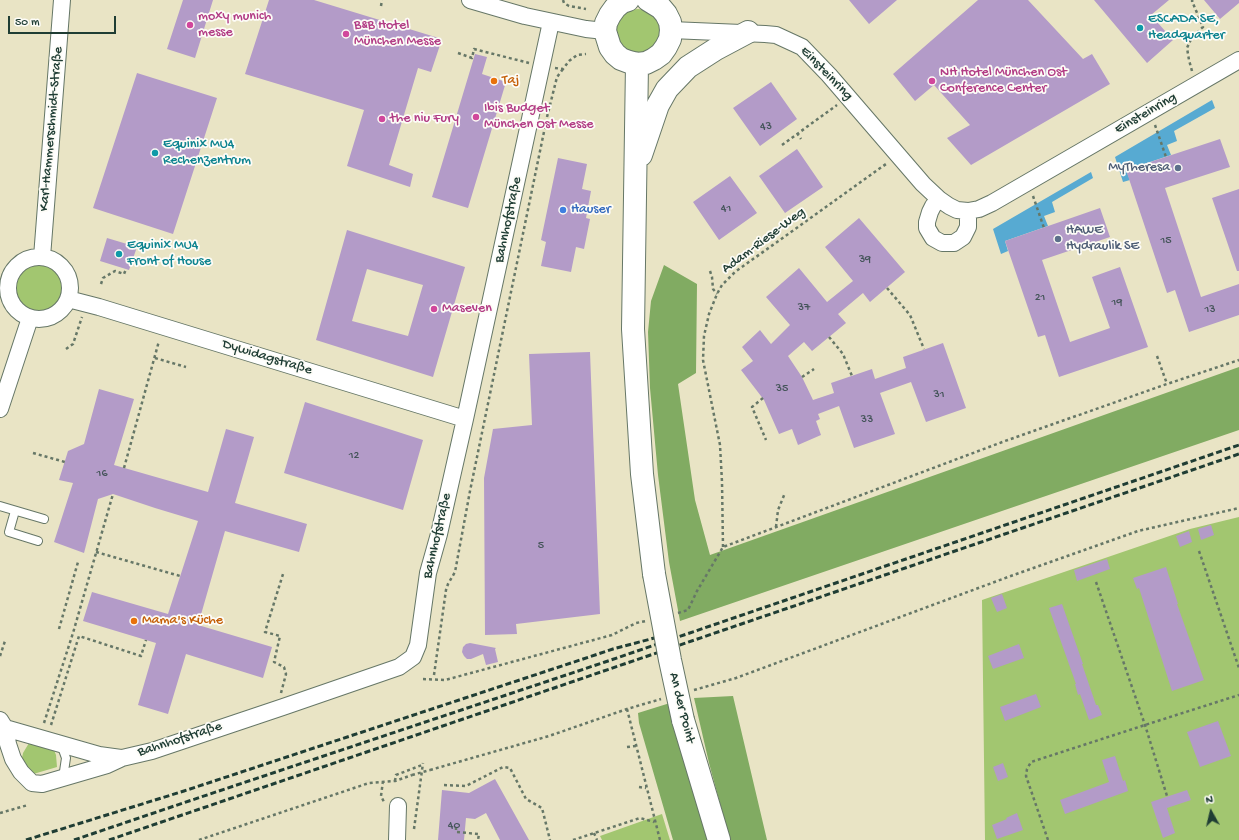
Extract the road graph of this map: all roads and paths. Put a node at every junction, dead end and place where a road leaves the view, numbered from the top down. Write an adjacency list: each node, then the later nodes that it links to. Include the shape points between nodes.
1 (62, 0): 32 (street, Karl-Hammerschmidt-Straße)
2 (382, 0): 8 (path)
3 (470, 0): 10 (street)
4 (563, 0): 9 (path, via 569,6)
5 (628, 0): 12 (street, via 612,11)
6 (648, 0): 11 (street, via 666,14)
7 (1193, 0): 19 (path, via 1203,27 1192,37 1187,48)
8 (381, 6)
9 (586, 9)
10 (551, 22): 12 (street); 55 (street, Bahnhofstraße)
11 (671, 30): 13 (street, Einsteinring); 17 (street, via 668,43 661,54 650,61)
12 (605, 31): 17 (street, via 615,54 621,59)
13 (748, 32): 25 (street, Einsteinring, via 776,35 802,47); 27 (street, via 688,67 667,89 658,105)
14 (458, 53): 16 (path, via 472,58 474,49)
15 (1239, 60): 30 (street, Einsteinring, via 992,203)
16 (526, 63)
17 (637, 64): 27 (street, An der Point)
18 (563, 69): 82 (path, via 557,77 547,119 454,572 446,590)
19 (1193, 72)
20 (838, 105): 22 (path)
21 (1154, 125): 26 (path)
22 (798, 133): 23 (path); 24 (path)
23 (801, 139)
24 (782, 144)
25 (899, 156): 29 (street, Einsteinring); 37 (path, Adam-Riese-Weg, via 735,272)
26 (1166, 157)
27 (635, 171): 118 (street, An der Point, bridge, via 634,329 642,474 654,574 683,720)
28 (1033, 196): 31 (path)
29 (939, 199): 30 (street, Einsteinring, via 957,210); 30 (street, via 926,222 929,233 939,242 954,243 963,237 968,227)
30 (968, 211)
31 (1044, 228)
32 (42, 257): 38 (street, via 57,263 65,272 70,283); 40 (street, via 20,264 9,283 13,304 17,310)
33 (126, 269): 35 (path, via 124,274 115,271 103,278)
34 (710, 271): 37 (path, via 713,289)
35 (101, 284)
36 (887, 288): 44 (path, via 910,315)
37 (717, 294): 68 (path, Adam-Riese-Weg, via 704,336 703,360 720,446)
38 (68, 299): 39 (street, Dywidagstraße); 40 (street, via 64,307 49,317)
39 (87, 303): 41 (street, Dywidagstraße); 43 (path, via 73,344)
40 (30, 318): 54 (street)
41 (163, 327): 46 (path); 55 (street, Dywidagstraße)
42 (829, 337): 50 (path, via 843,354)
43 (66, 349)
44 (924, 349)
45 (1157, 356): 52 (path)
46 (155, 358): 48 (path); 59 (path)
47 (1239, 360): 52 (path)
48 (186, 367)
49 (814, 369): 51 (path)
50 (852, 376)
51 (802, 377)
52 (1167, 384): 66 (path, via 1005,441)
53 (763, 398): 56 (path, via 752,407)
54 (0, 409)
55 (465, 419): 96 (street, Bahnhofstraße, via 428,573 418,645 413,657 399,667 159,748)
56 (766, 440)
57 (33, 453): 58 (path)
58 (65, 462)
59 (124, 468)
60 (785, 493): 66 (path, via 778,510)
61 (113, 494): 70 (path)
62 (0, 506): 64 (lane)
63 (1239, 508): 84 (path, via 1138,531 736,678)
64 (15, 511): 65 (lane); 67 (lane, via 9,532)
65 (44, 519)
66 (776, 527): 68 (path)
67 (38, 541)
68 (723, 547): 75 (path, via 688,610)
69 (1199, 551): 81 (path)
70 (96, 552): 73 (path); 89 (path)
71 (78, 562): 77 (path)
72 (283, 574): 85 (path, via 265,632 280,636 274,662 284,667 286,674)
73 (180, 576)
74 (1096, 582): 91 (path)
75 (673, 614)
76 (651, 620): 83 (path, via 636,623 612,635 445,680)
77 (59, 629)
78 (146, 640): 92 (path, via 141,656 79,636)
79 (5, 641): 80 (path)
80 (0, 656)
81 (1239, 668)
82 (434, 675)
83 (423, 679)
84 (692, 690)
85 (280, 692)
86 (1239, 695): 91 (path)
87 (663, 699): 88 (path)
88 (627, 709): 94 (path); 99 (path, bridge, via 549,736)
89 (44, 723)
90 (2, 724): 93 (street); 97 (street, Bahnhofstraße, via 13,758 21,772 32,783 42,784)
91 (1145, 725): 103 (path); 119 (path, via 1031,762 1026,776)
92 (51, 726)
93 (61, 744): 96 (street, via 99,756); 97 (lane, via 66,758)
94 (636, 746): 95 (path); 102 (path)
95 (627, 747)
96 (122, 758): 97 (street, Bahnhofstraße, via 108,765)
97 (63, 778)
98 (383, 781): 99 (path); 105 (path, via 381,796); 111 (path, via 369,783)
99 (395, 781): 109 (path, via 396,775 422,764)
100 (444, 785): 114 (path, via 466,786 503,766 510,768 526,799 542,808)
101 (639, 788): 102 (path)
102 (646, 788): 107 (path)
103 (1167, 796)
104 (28, 805): 106 (path)
105 (393, 807): 112 (street)
106 (0, 813)
107 (654, 822): 110 (path, via 640,818); 117 (path)
108 (456, 827): 113 (path, via 456,832 478,834)
109 (413, 832)
110 (594, 833): 115 (path); 116 (path)
111 (199, 840)
112 (397, 840)
113 (478, 840)
114 (550, 840)
115 (573, 840)
116 (597, 840)
117 (660, 840)
118 (719, 840)
119 (1048, 840)

